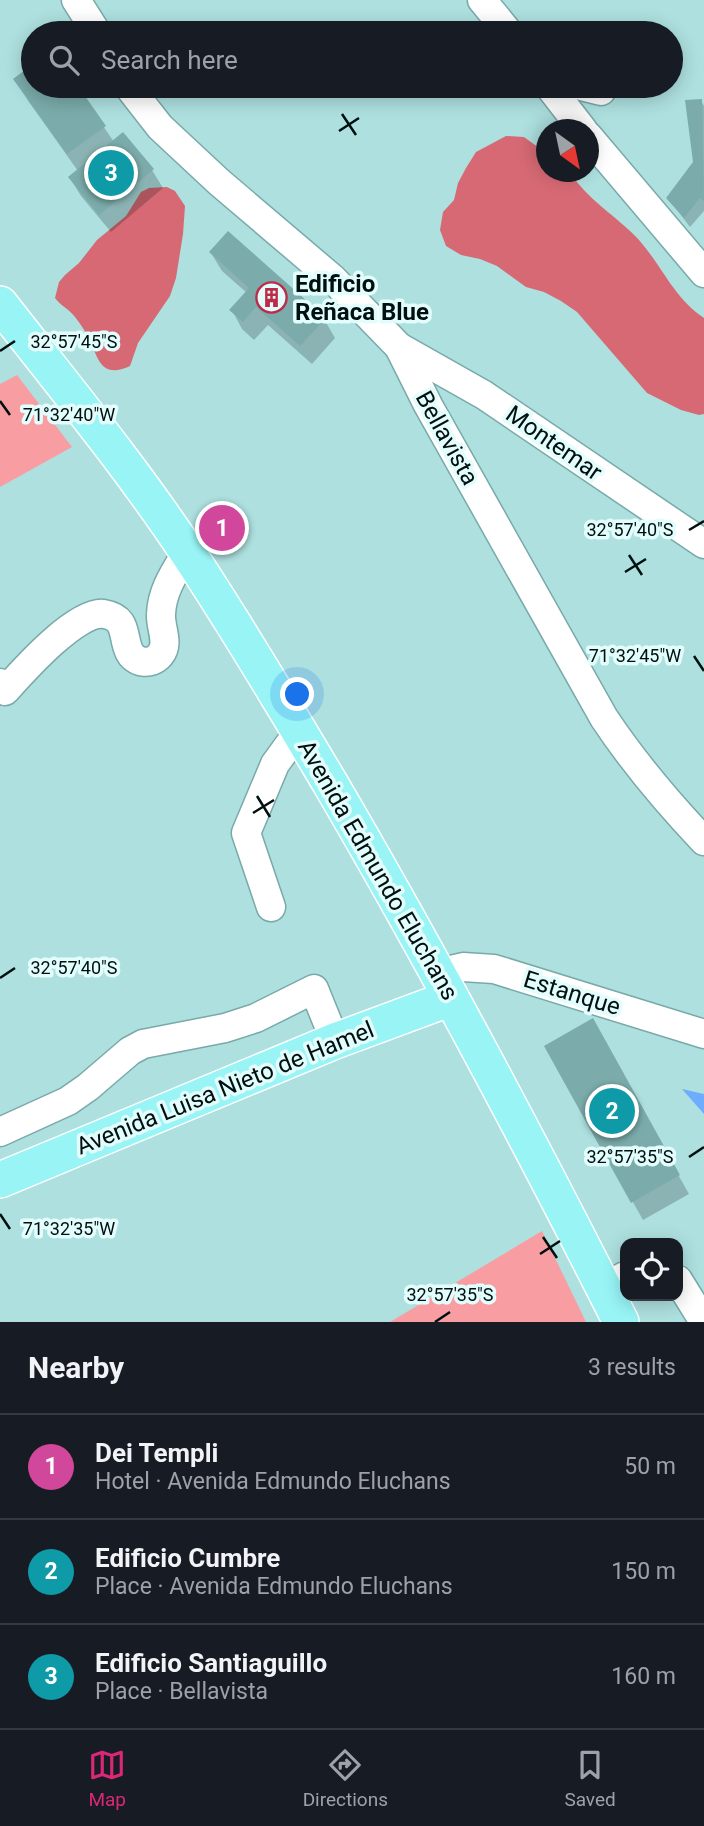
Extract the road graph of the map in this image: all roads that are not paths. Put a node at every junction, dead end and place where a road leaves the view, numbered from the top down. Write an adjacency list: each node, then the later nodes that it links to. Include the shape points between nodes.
1 (76, 0): 3 (street)
2 (482, 0): 4 (street)
3 (89, 21)
4 (499, 21)
5 (137, 98): 11 (street, Bellavista, via 160,127 334,279)
6 (558, 98): 7 (street)
7 (574, 119)
8 (599, 148): 9 (street)
9 (704, 273)
10 (0, 304): 13 (main road, Avenida Edmundo Eluchans, via 130,470)
11 (400, 348): 12 (street, Montemar, via 484,395); 18 (street, Bellavista, via 604,718 667,803)
12 (704, 544)
13 (187, 552): 14 (street, via 163,593 160,617 165,641 155,660 136,659 119,621 97,614 73,626); 17 (main road, Avenida Edmundo Eluchans)
14 (30, 663): 15 (street); 16 (street, via 5,691)
15 (0, 667)
16 (0, 683)
17 (299, 731): 19 (street, via 275,764 246,833); 20 (main road, Avenida Edmundo Eluchans)
18 (704, 841)
19 (271, 907)
20 (444, 986): 21 (street, Estanque, via 463,967 494,969); 22 (main road, Avenida Luisa Nieto de Hamel); 25 (main road, Avenida Edmundo Eluchans)
21 (704, 1034)
22 (335, 1041): 23 (street, via 314,989 225,1028 143,1044 68,1101); 24 (main road, Avenida Luisa Nieto de Hamel)
23 (0, 1132)
24 (0, 1180)
25 (614, 1281): 27 (main road, Avenida Edmundo Eluchans)
26 (683, 1288): 28 (street)
27 (621, 1322)
28 (704, 1322)

